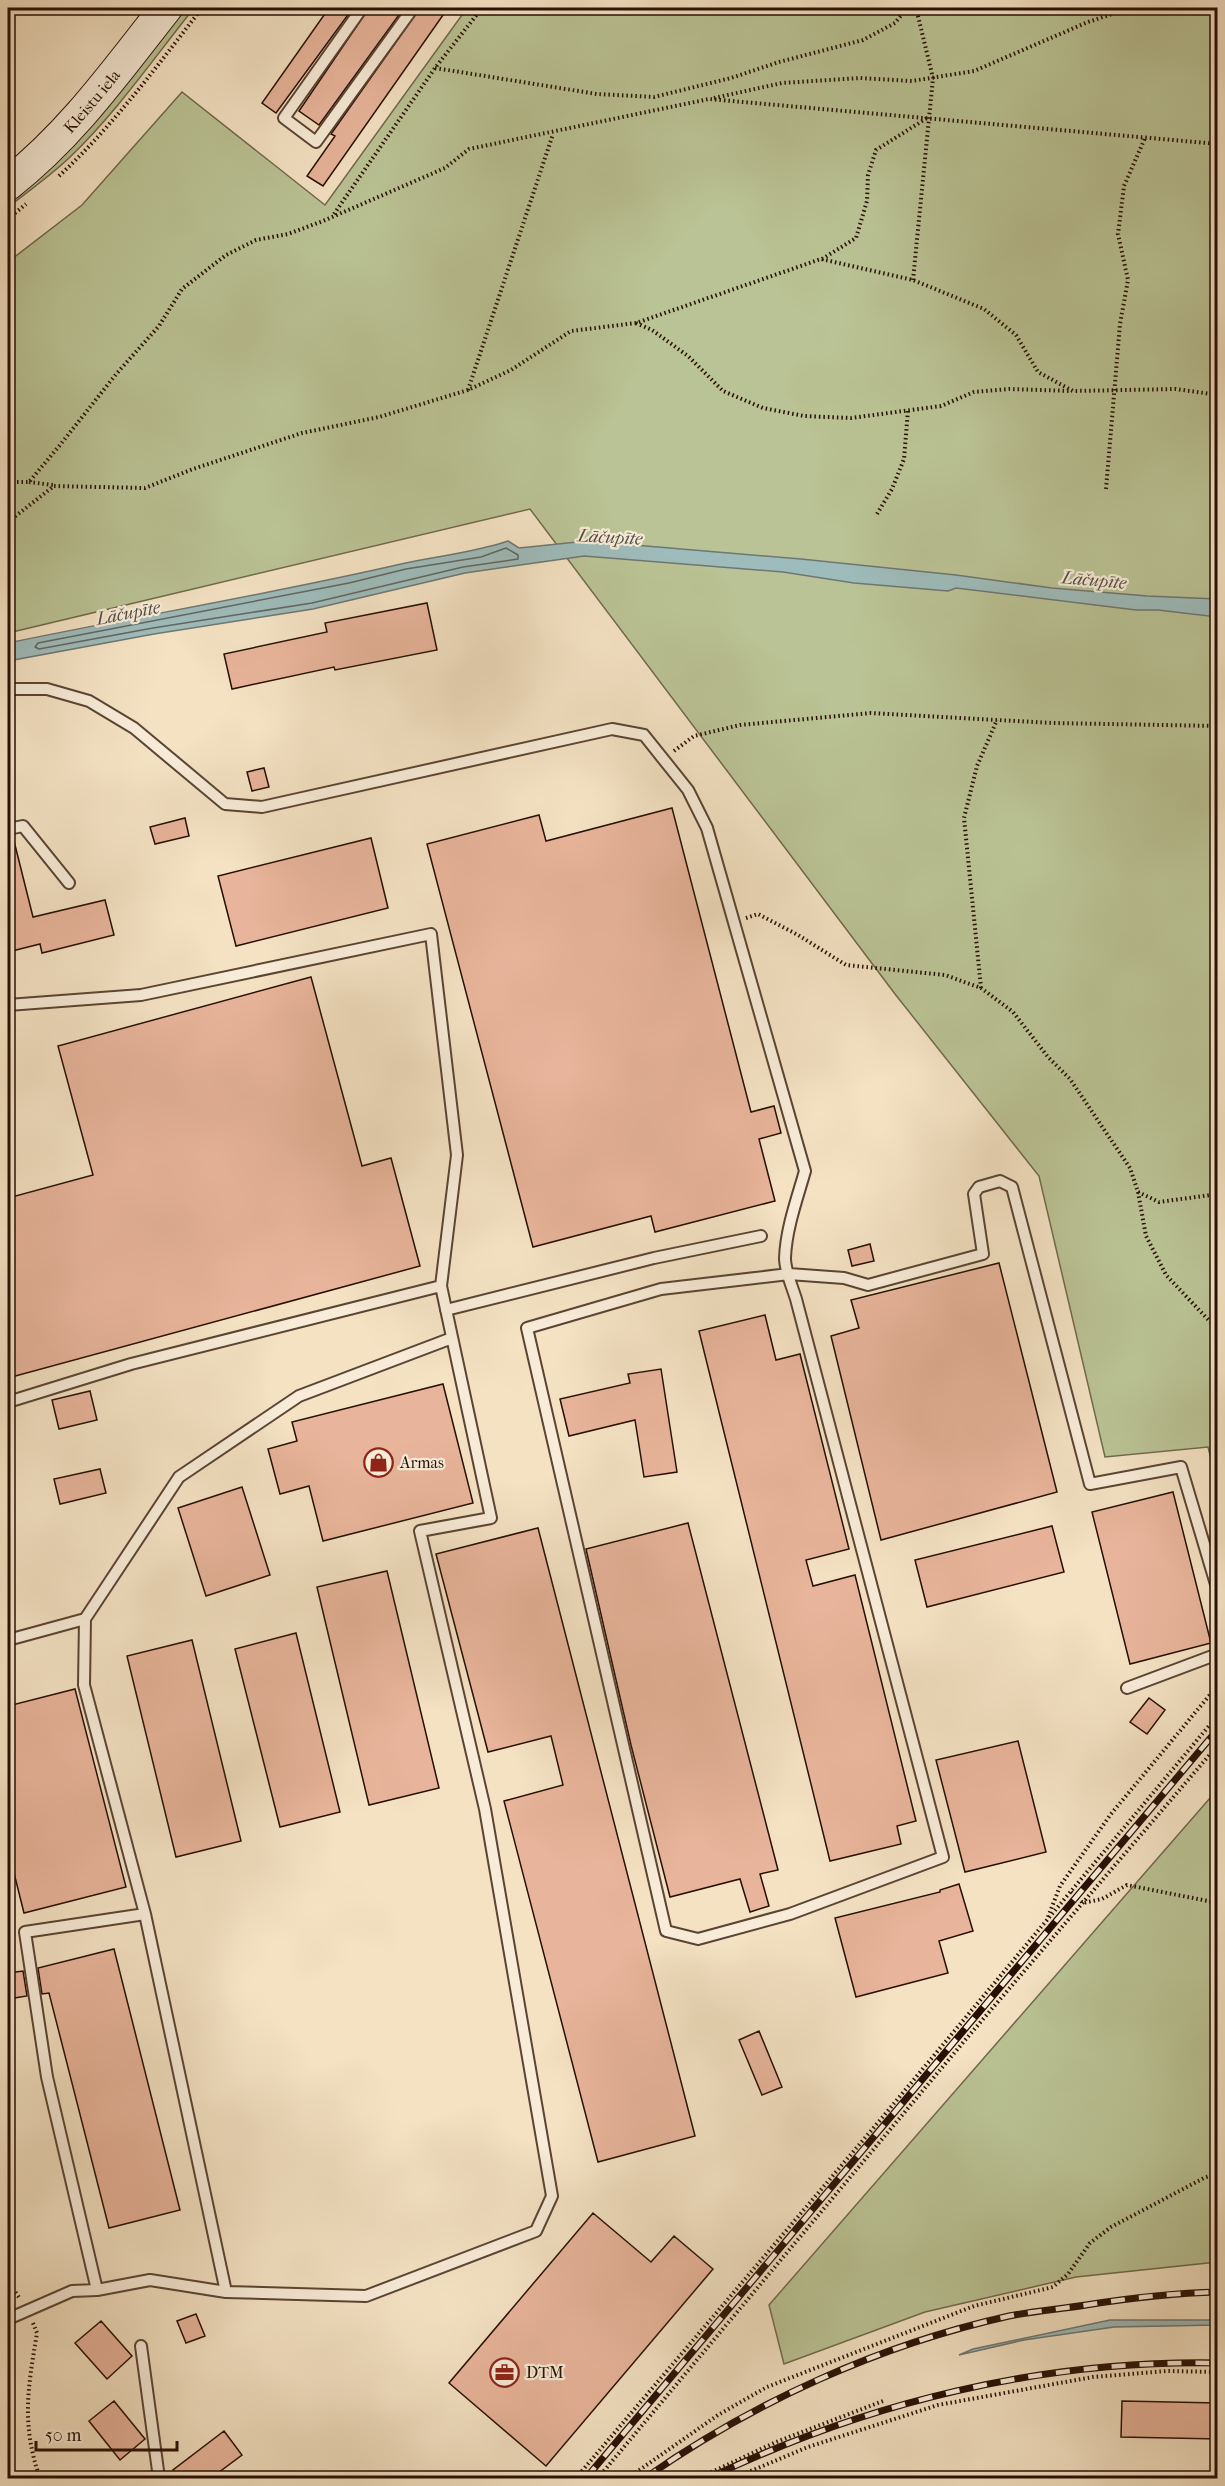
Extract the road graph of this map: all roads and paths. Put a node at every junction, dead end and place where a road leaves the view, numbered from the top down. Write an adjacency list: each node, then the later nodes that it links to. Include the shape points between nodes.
1 (166, 8): 15 (main road, Kleistu iela, via 90,105)
2 (362, 8): 3 (lane, via 284,118 316,142)
3 (412, 8)
4 (482, 8): 8 (path)
5 (907, 8): 8 (path, via 895,23 863,40 654,97 597,94)
6 (916, 8): 9 (path)
7 (1130, 8): 9 (path, via 974,71)
8 (435, 68): 16 (path)
9 (933, 78): 10 (path, via 782,83); 11 (path)
10 (709, 99): 11 (path); 12 (path)
11 (928, 118): 13 (path); 17 (path, via 876,150 856,238); 18 (path)
12 (553, 133): 16 (path, via 469,149 445,168); 21 (path)
13 (1145, 138): 14 (path); 20 (path, via 1124,186 1118,234 1128,280)
14 (1218, 144)
15 (8, 184)
16 (333, 215): 26 (path, via 288,234 256,240 226,255 182,289 159,326)
17 (821, 259): 18 (path); 19 (path)
18 (913, 280): 22 (path, via 984,309 1016,335 1038,372)
19 (636, 323): 21 (path, via 571,331 511,370); 24 (path, via 688,357 723,391 764,408 804,416 852,418)
20 (1114, 389): 22 (path); 23 (path, via 1176,389); 28 (path)
21 (468, 390): 27 (path, via 379,417 302,433 145,488)
22 (1073, 391): 24 (path, via 974,392 941,406)
23 (1218, 395)
24 (908, 410): 29 (path, via 904,459)
25 (8, 482): 26 (path)
26 (28, 482): 27 (path)
27 (54, 486): 30 (path)
28 (1106, 489)
29 (877, 514)
30 (8, 522)
31 (8, 689): 34 (lane, via 47,689 89,701 134,729 225,804 262,807 612,729 644,735)
32 (997, 720): 33 (path); 34 (path, via 871,713 740,725 694,735); 38 (path, via 977,766 964,818)
33 (1218, 726)
34 (663, 758): 37 (lane, via 688,790 707,828)
35 (8, 829): 36 (lane, via 23,826)
36 (69, 883)
37 (734, 923): 38 (path, via 758,914 846,965 945,975); 43 (lane, via 805,1171 785,1259)
38 (981, 988): 40 (path, via 1012,1012 1070,1079 1130,1168)
39 (8, 1005): 44 (lane, via 141,995 430,934 457,1155)
40 (1138, 1192): 41 (path, via 1159,1202); 46 (path, via 1146,1236 1166,1275)
41 (1218, 1194)
42 (761, 1236): 45 (lane, via 654,1258)
43 (789, 1274): 43 (lane, via 943,1857 811,1907 698,1939 666,1931 526,1328 661,1289); 49 (lane, via 844,1278 868,1285 982,1254 974,1194 979,1187 1000,1181 1012,1187 1090,1484 1181,1467)
44 (441, 1286): 45 (lane); 48 (lane, via 130,1364)
45 (446, 1310): 47 (lane)
46 (1218, 1330)
47 (452, 1338): 50 (lane, via 299,1395 179,1477); 65 (lane, via 491,1518 420,1531 485,1809 552,2196 537,2231 366,2296)
48 (8, 1402)
49 (1218, 1591)
50 (85, 1619): 51 (lane); 60 (lane, via 84,1685)
51 (8, 1640)
52 (1218, 1649): 54 (lane, via 1215,1655)
53 (1218, 1686): 61 (path, via 1111,1814 1060,1886)
54 (1127, 1688)
55 (1218, 1715): 57 (path)
56 (1218, 1745): 58 (path)
57 (1071, 1892): 58 (path); 61 (path)
58 (1083, 1903): 59 (path, via 1102,1899 1127,1885); 74 (path)
59 (1218, 1903)
60 (145, 1914): 64 (lane, via 26,1932 47,2077); 65 (lane)
61 (1047, 1921): 73 (path)
62 (1218, 2173): 75 (path, via 1111,2227 1090,2243 1068,2274 1053,2287 974,2306 767,2387 718,2415)
63 (8, 2282): 66 (path)
64 (97, 2290): 65 (lane, via 150,2280); 66 (lane, via 72,2291)
65 (226, 2292)
66 (28, 2310): 67 (lane); 71 (path, via 37,2333 26,2411 31,2453)
67 (8, 2319)
68 (141, 2346): 72 (lane)
69 (1218, 2372): 77 (path, via 1167,2371 1093,2377 938,2405 808,2447)
70 (883, 2401): 76 (path, via 776,2442)
71 (40, 2478)
72 (159, 2478)
73 (576, 2478)
74 (598, 2478)
75 (628, 2478)
76 (699, 2478)
77 (734, 2478)

